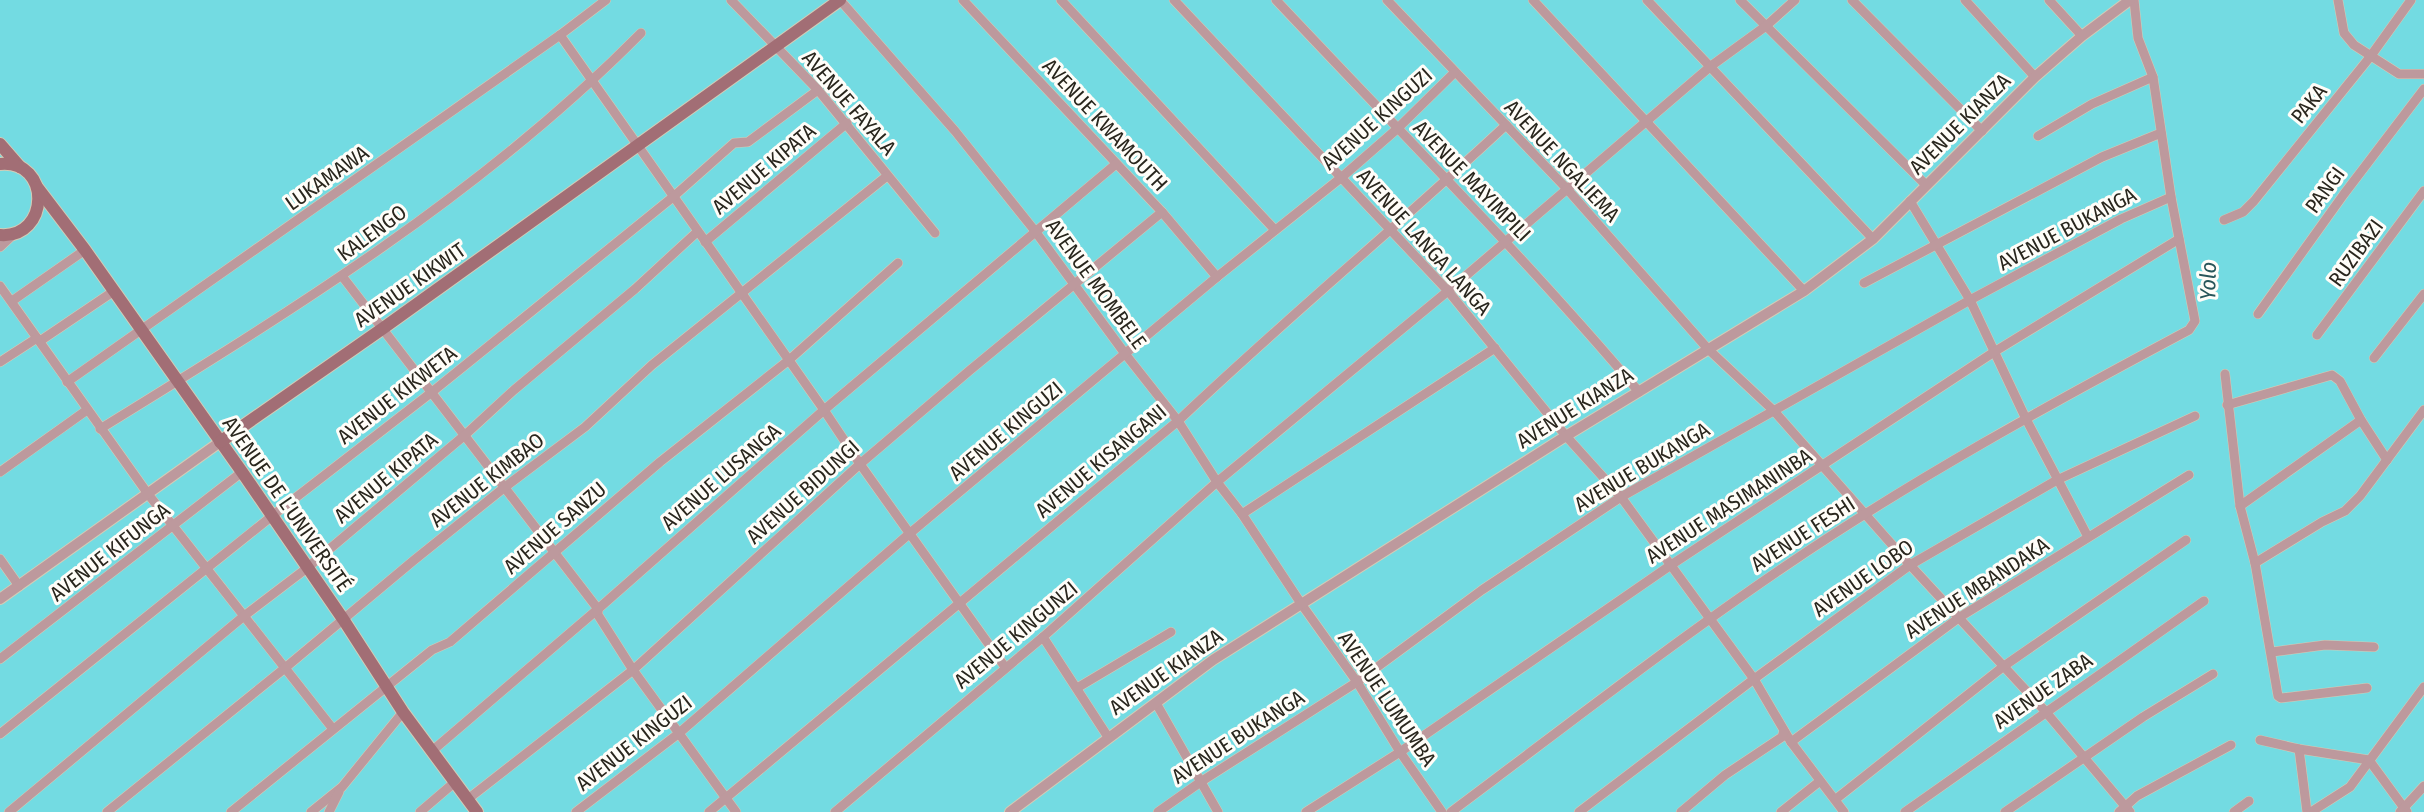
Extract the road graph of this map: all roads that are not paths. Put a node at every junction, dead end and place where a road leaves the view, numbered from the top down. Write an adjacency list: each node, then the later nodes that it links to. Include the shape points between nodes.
1 (606, 0): 21 (street, LUKAMAWA)
2 (731, 0): 23 (street, AVENUE FAYALA)
3 (840, 0): 23 (main road, AVENUE KIKWIT); 62 (street, AVENUE MOMBELE, via 955,131)
4 (963, 0): 43 (street, AVENUE KWAMOUTH)
5 (1060, 0): 59 (street)
6 (1174, 0): 46 (street, AVENUE LANGA LANGA)
7 (1276, 0): 36 (street, AVENUE MAYIMPILI)
8 (1387, 0): 26 (street, AVENUE NGALIEMA)
9 (1533, 0): 33 (street)
10 (1647, 0): 25 (street)
11 (1740, 0): 19 (street)
12 (1795, 0): 19 (street, AVENUE KINGUNZI)
13 (1852, 0): 37 (street)
14 (1965, 0): 28 (street)
15 (2049, 0): 22 (street)
16 (2132, 0): 22 (street, AVENUE KIANZA); 29 (street, via 2138,38)
17 (2338, 0): 24 (street, via 2344,33)
18 (2411, 0): 24 (street, PAKA)
19 (1766, 26): 25 (street, AVENUE KINGUNZI); 48 (street)
20 (640, 33): 30 (street, KALENGO)
21 (560, 35): 30 (street); 88 (street, LUKAMAWA)
22 (2082, 36): 28 (street, AVENUE KIANZA)
23 (776, 46): 32 (street, AVENUE FAYALA); 41 (main road, AVENUE KIKWIT)
24 (2370, 57): 27 (street, via 2399,74); 57 (street, PAKA, via 2254,201 2243,212)
25 (1711, 66): 33 (street, AVENUE KINGUNZI); 66 (street)
26 (1454, 73): 35 (street, AVENUE NGALIEMA); 36 (street, AVENUE KINGUZI)
27 (2424, 74)
28 (2035, 77): 37 (street, AVENUE KIANZA)
29 (2153, 77): 38 (street); 39 (street, via 2092,104)
30 (593, 81): 41 (street); 74 (street, KALENGO, via 425,217)
31 (2424, 89): 86 (street, PANGI)
32 (818, 90): 34 (street, AVENUE FAYALA); 53 (street, AVENUE KIKWETA, via 748,142 734,143)
33 (1646, 120): 50 (street, AVENUE KINGUNZI); 81 (street)
34 (847, 123): 45 (street, AVENUE FAYALA); 69 (street, AVENUE KIPATA)
35 (1506, 125): 47 (street, AVENUE KISANGANI); 50 (street, AVENUE NGALIEMA)
36 (1397, 129): 46 (street, AVENUE KINGUZI); 47 (street, AVENUE MAYIMPILI)
37 (1982, 131): 48 (street, AVENUE KIANZA)
38 (2161, 133): 52 (street); 70 (street, via 2102,157)
39 (2038, 136)
40 (0, 144): 44 (main road, AVENUE DE L’UNIVERSITÉ)
41 (639, 145): 53 (street); 87 (main road, AVENUE KIKWIT)
42 (0, 164): 44 (main road)
43 (1116, 164): 55 (street, AVENUE KWAMOUTH); 62 (street, AVENUE LUSANGA)
44 (20, 167): 49 (main road, AVENUE DE L’UNIVERSITÉ)
45 (888, 176): 64 (street, AVENUE FAYALA); 82 (street, AVENUE KIMBAO)
46 (1342, 177): 59 (street, AVENUE KINGUZI); 60 (street, AVENUE LANGA LANGA)
47 (1447, 180): 60 (street, AVENUE KISANGANI); 68 (street, AVENUE MAYIMPILI)
48 (1926, 185): 54 (street, AVENUE KIANZA)
49 (37, 187): 56 (main road); 58 (main road, AVENUE DE L’UNIVERSITÉ)
50 (1567, 189): 68 (street, AVENUE KINGUNZI); 92 (street, AVENUE NGALIEMA)
51 (2424, 191): 89 (street, RUZIBAZI)
52 (2171, 196): 67 (street); 84 (street, AVENUE BUKANGA)
53 (673, 197): 61 (street); 101 (street, AVENUE KIKWETA)
54 (1910, 201): 66 (street, AVENUE KIANZA); 70 (street)
55 (1162, 212): 75 (street, AVENUE KWAMOUTH); 77 (street, AVENUE BIDUNGI)
56 (36, 214): 58 (main road); 63 (main road)
57 (2224, 220)
58 (62, 221): 72 (main road, AVENUE DE L’UNIVERSITÉ)
59 (1275, 230): 75 (street, AVENUE KINGUZI)
60 (1390, 230): 80 (street, AVENUE LANGA LANGA); 111 (street, AVENUE KISANGANI)
61 (697, 231): 69 (street); 113 (street, AVENUE KIPATA)
62 (1035, 231): 77 (street, AVENUE MOMBELE); 105 (street, AVENUE LUSANGA)
63 (15, 233): 65 (main road); 71 (street)
64 (935, 233)
65 (0, 235)
66 (1873, 239): 81 (street, AVENUE KIANZA)
67 (2179, 239): 93 (street, AVENUE MASIMANINBA); 109 (street, AVENUE FESHI, via 2195,321 2189,330)
68 (1505, 241): 80 (street, AVENUE KINGUNZI); 102 (street, AVENUE MAYIMPILI)
69 (705, 242): 82 (street)
70 (1936, 244): 76 (street); 84 (street)
71 (0, 247)
72 (85, 250): 79 (main road, AVENUE DE L’UNIVERSITÉ); 85 (street)
73 (898, 263): 96 (street, AVENUE SANZU)
74 (342, 276): 87 (street); 100 (street, KALENGO)
75 (1217, 277): 94 (street, AVENUE KINGUZI)
76 (1864, 283)
77 (1076, 284): 94 (street, AVENUE MOMBELE); 117 (street, AVENUE BIDUNGI)
78 (0, 286): 85 (street)
79 (114, 291): 88 (main road, AVENUE DE L’UNIVERSITÉ); 90 (street)
80 (1448, 291): 91 (street, AVENUE LANGA LANGA); 123 (street, AVENUE KINGUNZI)
81 (1804, 291): 92 (street, AVENUE KIANZA)
82 (742, 294): 96 (street); 124 (street, AVENUE KIMBAO, via 652,365 585,427)
83 (2424, 294): 95 (street)
84 (1970, 300): 93 (street); 107 (street, AVENUE BUKANGA)
85 (12, 301): 90 (street)
86 (2258, 314)
87 (382, 329): 101 (street); 115 (main road, AVENUE KIKWIT)
88 (142, 331): 99 (street, LUKAMAWA); 100 (main road, AVENUE DE L’UNIVERSITÉ)
89 (2317, 335)
90 (38, 340): 97 (street); 99 (street)
91 (1495, 348): 114 (street, AVENUE LANGA LANGA); 128 (street)
92 (1708, 349): 102 (street, AVENUE KIANZA); 107 (street, AVENUE NGALIEMA)
93 (1994, 352): 109 (street); 118 (street, AVENUE MASIMANINBA)
94 (1126, 355): 111 (street, AVENUE MOMBELE); 132 (street, AVENUE KINGUZI)
95 (2374, 358)
96 (789, 360): 105 (street); 135 (street, AVENUE SANZU)
97 (0, 362)
98 (2225, 374): 103 (street)
99 (67, 381): 104 (street)
100 (178, 381): 112 (street, KALENGO); 115 (main road, AVENUE DE L’UNIVERSITÉ)
101 (432, 392): 113 (street); 130 (street, AVENUE KIKWETA)
102 (1639, 392): 114 (street, AVENUE KIANZA)
103 (2227, 405): 110 (street, via 2332,375 2340,381); 127 (street)
104 (87, 410): 112 (street); 119 (street)
105 (824, 410): 117 (street); 147 (street, AVENUE LUSANGA)
106 (2424, 410): 116 (street)
107 (1774, 411): 118 (street, AVENUE NGALIEMA); 126 (street, AVENUE BUKANGA)
108 (2195, 416): 122 (street, AVENUE LOBO)
109 (2026, 419): 122 (street); 129 (street, AVENUE FESHI)
110 (2361, 420): 116 (street); 127 (street)
111 (1178, 421): 123 (street, AVENUE MOMBELE); 145 (street, AVENUE KISANGANI)
112 (100, 429): 125 (street)
113 (465, 435): 124 (street); 140 (street, AVENUE KIPATA)
114 (1566, 436): 126 (street, AVENUE LANGA LANGA); 146 (street, AVENUE KIANZA)
115 (220, 442): 120 (main road, AVENUE DE L’UNIVERSITÉ); 125 (street, AVENUE KIKWIT)
116 (2387, 460): 137 (street, via 2345,511)
117 (860, 464): 132 (street); 160 (street, AVENUE BIDUNGI)
118 (1822, 466): 129 (street, AVENUE NGALIEMA); 138 (street, AVENUE MASIMANINBA)
119 (0, 472)
120 (242, 472): 130 (main road, AVENUE DE L’UNIVERSITÉ); 131 (street, AVENUE KIFUNGA)
121 (2189, 475): 133 (street, AVENUE MBANDAKA)
122 (2057, 480): 133 (street); 139 (street, AVENUE LOBO)
123 (1217, 482): 128 (street, AVENUE MOMBELE); 153 (street, AVENUE KINGUNZI)
124 (505, 487): 135 (street); 151 (street, AVENUE KIMBAO)
125 (148, 494): 131 (street); 142 (street, AVENUE KIKWIT)
126 (1621, 498): 138 (street, AVENUE LANGA LANGA); 163 (street, AVENUE BUKANGA, via 1482,590)
127 (2240, 506): 137 (street)
128 (1242, 514): 146 (street, AVENUE MOMBELE)
129 (1865, 515): 139 (street, AVENUE NGALIEMA); 150 (street, AVENUE FESHI)
130 (272, 516): 140 (main road, AVENUE DE L’UNIVERSITÉ); 141 (street, AVENUE KIKWETA)
131 (174, 525): 141 (street); 156 (street, AVENUE KIFUNGA)
132 (909, 534): 145 (street); 174 (street, AVENUE KINGUZI)
133 (2088, 537): 149 (street, AVENUE MBANDAKA)
134 (2186, 540): 157 (street)
135 (552, 552): 147 (street); 164 (street, AVENUE SANZU, via 450,642 432,650)
136 (0, 559): 142 (street)
137 (2255, 563): 155 (street)
138 (1671, 565): 150 (street, AVENUE LANGA LANGA); 181 (street, AVENUE MASIMANINBA)
139 (1910, 565): 149 (street, AVENUE NGALIEMA); 162 (street, AVENUE LOBO)
140 (307, 568): 148 (street, AVENUE KIPATA); 151 (main road, AVENUE DE L’UNIVERSITÉ)
141 (208, 569): 148 (street); 173 (street, AVENUE KIKWETA)
142 (19, 586): 143 (street, AVENUE KIKWIT)
143 (0, 599)
144 (2204, 601): 169 (street, AVENUE ZABA)
145 (959, 604): 158 (street); 189 (street, AVENUE KISANGANI)
146 (1302, 605): 163 (street, AVENUE LUMUMBA); 168 (street, AVENUE KIANZA, via 1213,660)
147 (598, 609): 160 (street); 180 (street, AVENUE LUSANGA)
148 (244, 616): 159 (street); 195 (street, AVENUE KIPATA)
149 (1960, 617): 157 (street, AVENUE NGALIEMA); 177 (street, AVENUE MBANDAKA)
150 (1710, 618): 162 (street, AVENUE LANGA LANGA); 211 (street, AVENUE FESHI)
151 (343, 619): 159 (street, AVENUE KIMBAO); 164 (main road, AVENUE DE L’UNIVERSITÉ)
152 (1171, 632): 166 (street)
153 (1043, 637): 158 (street, AVENUE KINGUNZI); 166 (street)
154 (2374, 647): 155 (street, via 2325,645)
155 (2272, 652): 167 (street, via 2281,698)
156 (0, 659)
157 (2004, 666): 169 (street, AVENUE NGALIEMA); 191 (street)
158 (1005, 667): 205 (street, AVENUE KINGUNZI)
159 (285, 668): 171 (street); 196 (street, AVENUE KIMBAO)
160 (633, 670): 174 (street); 190 (street, AVENUE BIDUNGI)
161 (2212, 674): 182 (street)
162 (1754, 679): 172 (street, AVENUE LANGA LANGA); 212 (street, AVENUE LOBO)
163 (1357, 682): 181 (street, AVENUE LUMUMBA); 184 (street, AVENUE BUKANGA)
164 (387, 687): 170 (main road, AVENUE DE L’UNIVERSITÉ); 171 (street, AVENUE SANZU)
165 (2424, 687): 183 (street)
166 (1077, 688): 175 (street)
167 (2367, 688)
168 (1156, 703): 175 (street, AVENUE KIANZA); 184 (street)
169 (2045, 711): 182 (street, AVENUE NGALIEMA); 216 (street, AVENUE ZABA)
170 (403, 712): 180 (main road, AVENUE DE L’UNIVERSITÉ); 188 (street)
171 (333, 729): 197 (street, AVENUE SANZU)
172 (1784, 731): 177 (street, AVENUE LANGA LANGA); 213 (street, via 1782,737 1725,775)
173 (0, 734)
174 (678, 734): 189 (street); 202 (street, AVENUE KINGUZI)
175 (1108, 737): 206 (street, AVENUE KIANZA)
176 (2260, 740): 179 (street)
177 (1791, 742): 185 (street, AVENUE LANGA LANGA)
178 (2231, 745): 193 (street, via 2136,796)
179 (2300, 749): 183 (street); 219 (street)
180 (432, 751): 186 (main road, AVENUE DE L’UNIVERSITÉ)
181 (1400, 752): 209 (street, AVENUE MASIMANINBA); 210 (street, AVENUE LUMUMBA)
182 (2083, 758): 193 (street, AVENUE NGALIEMA); 217 (street)
183 (2368, 760): 194 (street); 219 (street, via 2350,787)
184 (1202, 781): 207 (street, AVENUE BUKANGA); 208 (street)
185 (1820, 781): 191 (street, AVENUE LANGA LANGA); 214 (street)
186 (455, 782): 190 (main road, AVENUE DE L’UNIVERSITÉ); 200 (street)
187 (2424, 786): 194 (street)
188 (342, 787): 198 (street); 199 (street)
189 (726, 798): 203 (street, AVENUE KISANGANI); 204 (street)
190 (468, 799): 201 (main road, AVENUE DE L’UNIVERSITÉ)
191 (1836, 799): 215 (street, AVENUE LANGA LANGA)
192 (2249, 801): 218 (street)
193 (2125, 810)
194 (2404, 811)
195 (9, 812)
196 (107, 812)
197 (231, 812)
198 (311, 812)
199 (329, 812)
200 (420, 812)
201 (477, 812)
202 (576, 812)
203 (710, 812)
204 (736, 812)
205 (835, 812)
206 (1010, 812)
207 (1158, 812)
208 (1218, 812)
209 (1306, 812)
210 (1442, 812)
211 (1451, 812)
212 (1579, 812)
213 (1681, 812)
214 (1781, 812)
215 (1844, 812)
216 (1905, 812)
217 (2005, 812)
218 (2234, 812)
219 (2309, 812)

